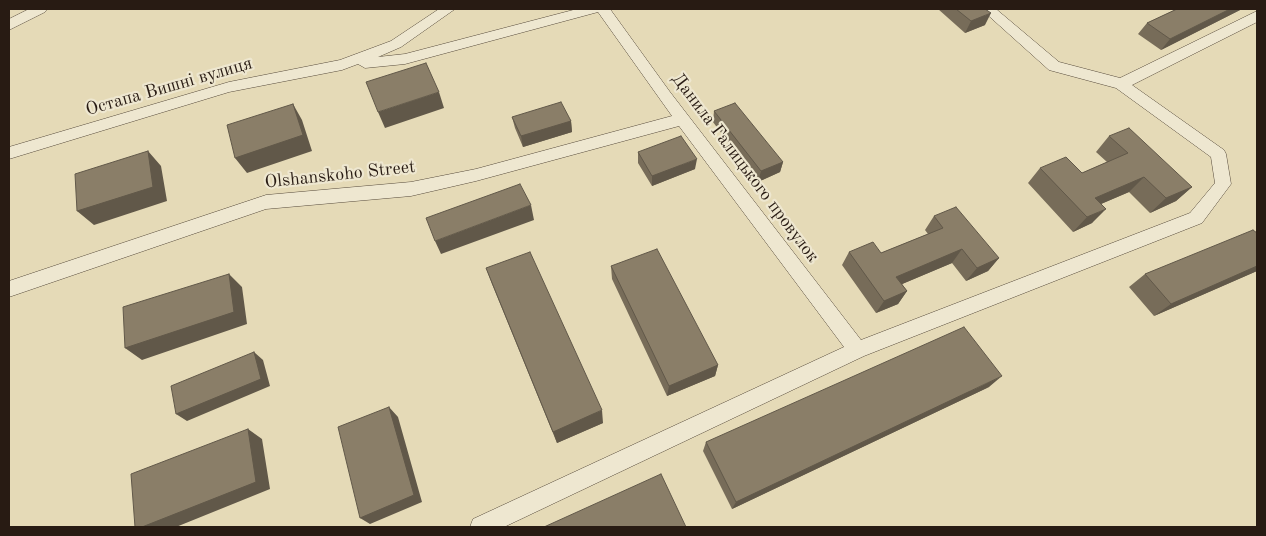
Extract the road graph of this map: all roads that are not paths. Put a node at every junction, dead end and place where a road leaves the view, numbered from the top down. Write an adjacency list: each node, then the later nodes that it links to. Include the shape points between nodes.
1 (40, 9): 7 (street)
2 (448, 9): 8 (street, via 396,44)
3 (593, 9): 8 (street, via 405,59)
4 (603, 9): 10 (street, Данила Галицького провулок)
5 (988, 9): 9 (street, via 1054,66)
6 (1257, 16): 9 (street)
7 (9, 25)
8 (342, 65): 11 (street, Остапа Вишні вулиця, via 229,87)
9 (1121, 84): 13 (street, via 1218,154 1223,184 1196,218)
10 (682, 119): 12 (street, Olshanskoho Street, via 476,175 411,189 266,202); 13 (street, Данила Галицького провулок)
11 (9, 153)
12 (9, 289)
13 (858, 350): 14 (street)
14 (481, 527)

